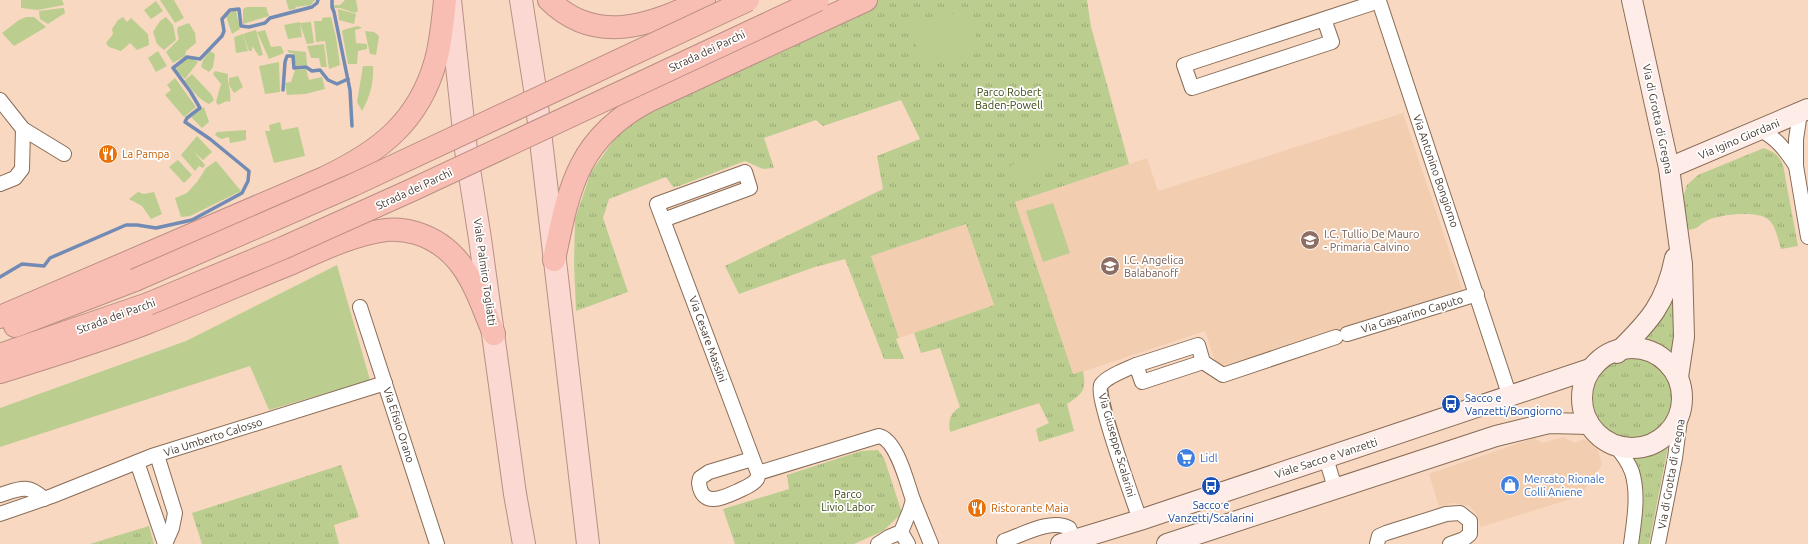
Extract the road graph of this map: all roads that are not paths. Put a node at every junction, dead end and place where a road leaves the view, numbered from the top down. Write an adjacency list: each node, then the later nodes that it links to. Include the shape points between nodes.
1 (445, 0): 26 (highway, via 436,61 424,90 396,132 369,154 317,181)
2 (450, 0): 28 (main road, Viale Palmiro Togliatti, via 466,150)
3 (521, 0): 23 (main road, via 535,89)
4 (549, 0): 5 (highway, via 578,20 614,27 646,24)
5 (704, 0)
6 (748, 0): 27 (highway, bridge, via 353,185 135,280)
7 (818, 0): 31 (highway, Strada dei Parchi, bridge, via 276,251 148,304)
8 (866, 0): 23 (highway, via 650,100 614,123 596,142 579,169 566,204)
9 (1632, 0): 17 (street, Via di Grotta di Gregna)
10 (1324, 19): 10 (street, Via Antonino Bongiorno, via 1184,65 1192,88 1332,42); 24 (street, Via Antonino Bongiorno, via 1379,1)
11 (0, 100): 13 (street)
12 (1804, 111): 14 (street, Via Igino Giordani); 16 (street, via 1796,139)
13 (23, 129): 15 (street); 18 (street, via 22,169 14,178)
14 (1760, 130): 16 (street, via 1781,144); 17 (street, Via Igino Giordani)
15 (64, 154)
16 (1796, 166): 19 (street)
17 (1669, 168): 22 (street, Via di Grotta di Gregna)
18 (0, 184)
19 (1806, 212): 21 (street)
20 (663, 220): 20 (street, Via Cesare Massini, via 657,204 744,172 750,188); 42 (street, Via Cesare Massini)
21 (1808, 237)
22 (1678, 239): 30 (street, Via di Grotta di Gregna, via 1670,278 1661,303 1644,326); 34 (street, Via di Grotta di Gregna, via 1682,264 1684,337)
23 (554, 260): 58 (main road)
24 (1477, 294): 29 (street, Via Gasparino Caputo); 36 (street, Via Antonino Bongiorno)
25 (360, 307): 35 (street, Via Efisio Orano)
26 (0, 317)
27 (0, 332)
28 (494, 334): 33 (highway, via 469,275 454,255 421,235 401,230 386,230 332,246 120,333); 57 (main road, Viale Palmiro Togliatti)
29 (1342, 336): 50 (street, Via Giuseppe Scalarini, via 1223,375 1204,362 1198,345 1136,365 1105,381 1100,386 1104,410)
30 (1617, 353): 32 (street, Via di Grotta di Gregna); 34 (street, Via di Grotta di Gregna, via 1635,350 1652,353 1667,363)
31 (0, 355)
32 (1590, 369): 36 (street, Viale Sacco e Vanzetti); 38 (street, Via di Grotta di Gregna, via 1581,394)
33 (0, 372)
34 (1678, 377): 37 (street, Via di Grotta di Gregna)
35 (385, 383): 40 (street, Via Umberto Calosso); 56 (street, Via Efisio Orano)
36 (1510, 397): 41 (street, Viale Sacco e Vanzetti)
37 (1682, 404): 39 (street, Via di Grotta di Gregna, via 1672,429 1659,440 1640,447); 65 (street, Via di Grotta di Gregna, via 1675,458)
38 (1589, 424): 39 (street, Via di Grotta di Gregna, via 1599,435); 45 (street, via 1533,426)
39 (1613, 443): 64 (street, Via di Grotta di Gregna, via 1625,458 1633,476 1635,502)
40 (157, 455): 43 (street, Via Umberto Calosso); 55 (street, via 175,514)
41 (1326, 458): 45 (street); 50 (street, Viale Sacco e Vanzetti)
42 (752, 459): 44 (street, Via Cesare Massini); 44 (street, via 704,474 699,488 710,499 724,497 751,485 757,479)
43 (137, 462): 47 (street, Via Umberto Calosso); 55 (street)
44 (758, 473): 48 (street, via 879,436 888,440 895,450)
45 (1335, 488): 61 (street)
46 (0, 495): 47 (street, via 26,488 34,490)
47 (44, 499): 49 (street, Via Umberto Calosso)
48 (913, 500): 51 (street); 52 (street)
49 (0, 514)
50 (1140, 520): 53 (street, Viale Sacco e Vanzetti)
51 (925, 528): 52 (street); 60 (street)
52 (904, 535): 59 (street, via 889,537)
53 (1068, 542): 54 (street, via 1069,528 1051,525)
54 (1001, 543)
55 (165, 544)
56 (436, 544)
57 (524, 544)
58 (588, 544)
59 (878, 544)
60 (931, 544)
61 (1167, 544)
62 (1377, 544): 63 (street, via 1379,536 1386,533 1446,514 1462,514 1470,521 1470,534)
63 (1450, 544)
64 (1631, 544)
65 (1658, 544)

